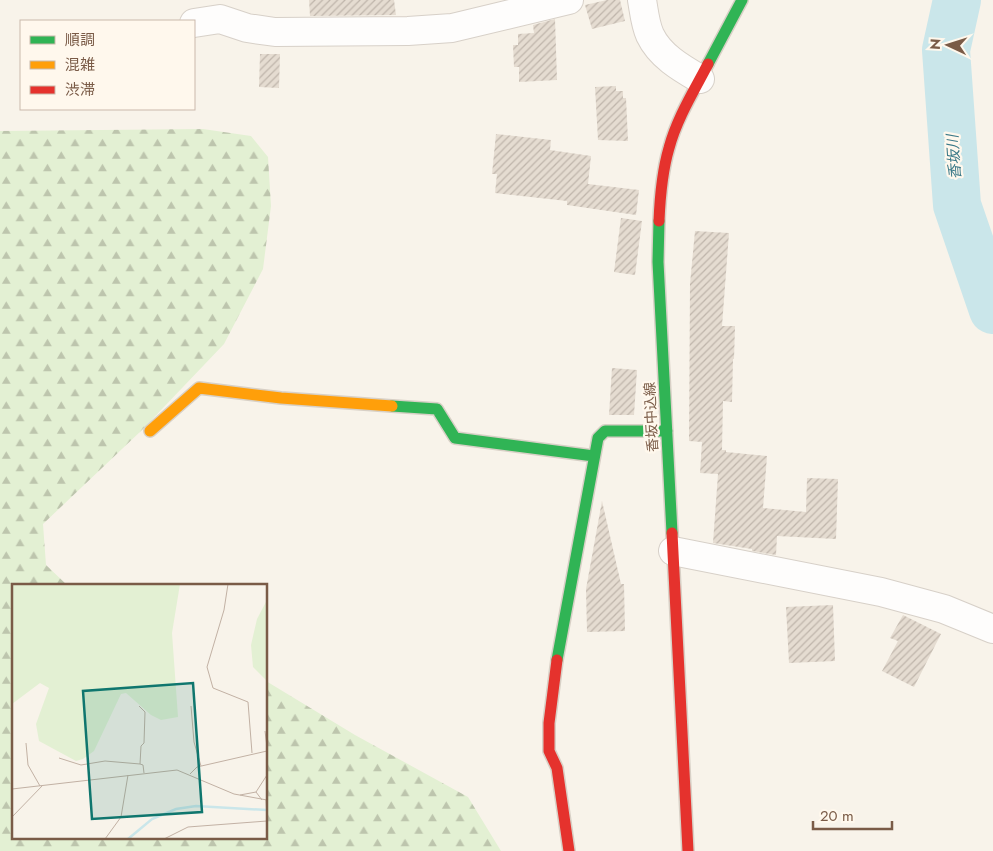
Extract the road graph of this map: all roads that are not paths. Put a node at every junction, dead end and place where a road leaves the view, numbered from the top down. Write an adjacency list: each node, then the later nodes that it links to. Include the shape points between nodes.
1 (570, 0): 4 (street, via 452,28 408,31 274,32 220,19)
2 (642, 0): 5 (street, via 650,34 658,48 679,67)
3 (742, 0): 5 (street, 香坂中込線)
4 (195, 24)
5 (700, 79): 7 (street, 香坂中込線, via 669,146 660,196 658,262)
6 (150, 431): 8 (street, via 199,388 281,398 437,408 455,438)
7 (667, 431): 8 (street, via 605,431 598,438); 9 (street, 香坂中込線)
8 (594, 456): 11 (street, via 553,682 549,723 550,751 556,768)
9 (673, 551): 10 (street, via 881,592 944,609); 12 (street, 香坂中込線)
10 (993, 629)
11 (569, 851)
12 (688, 851)

